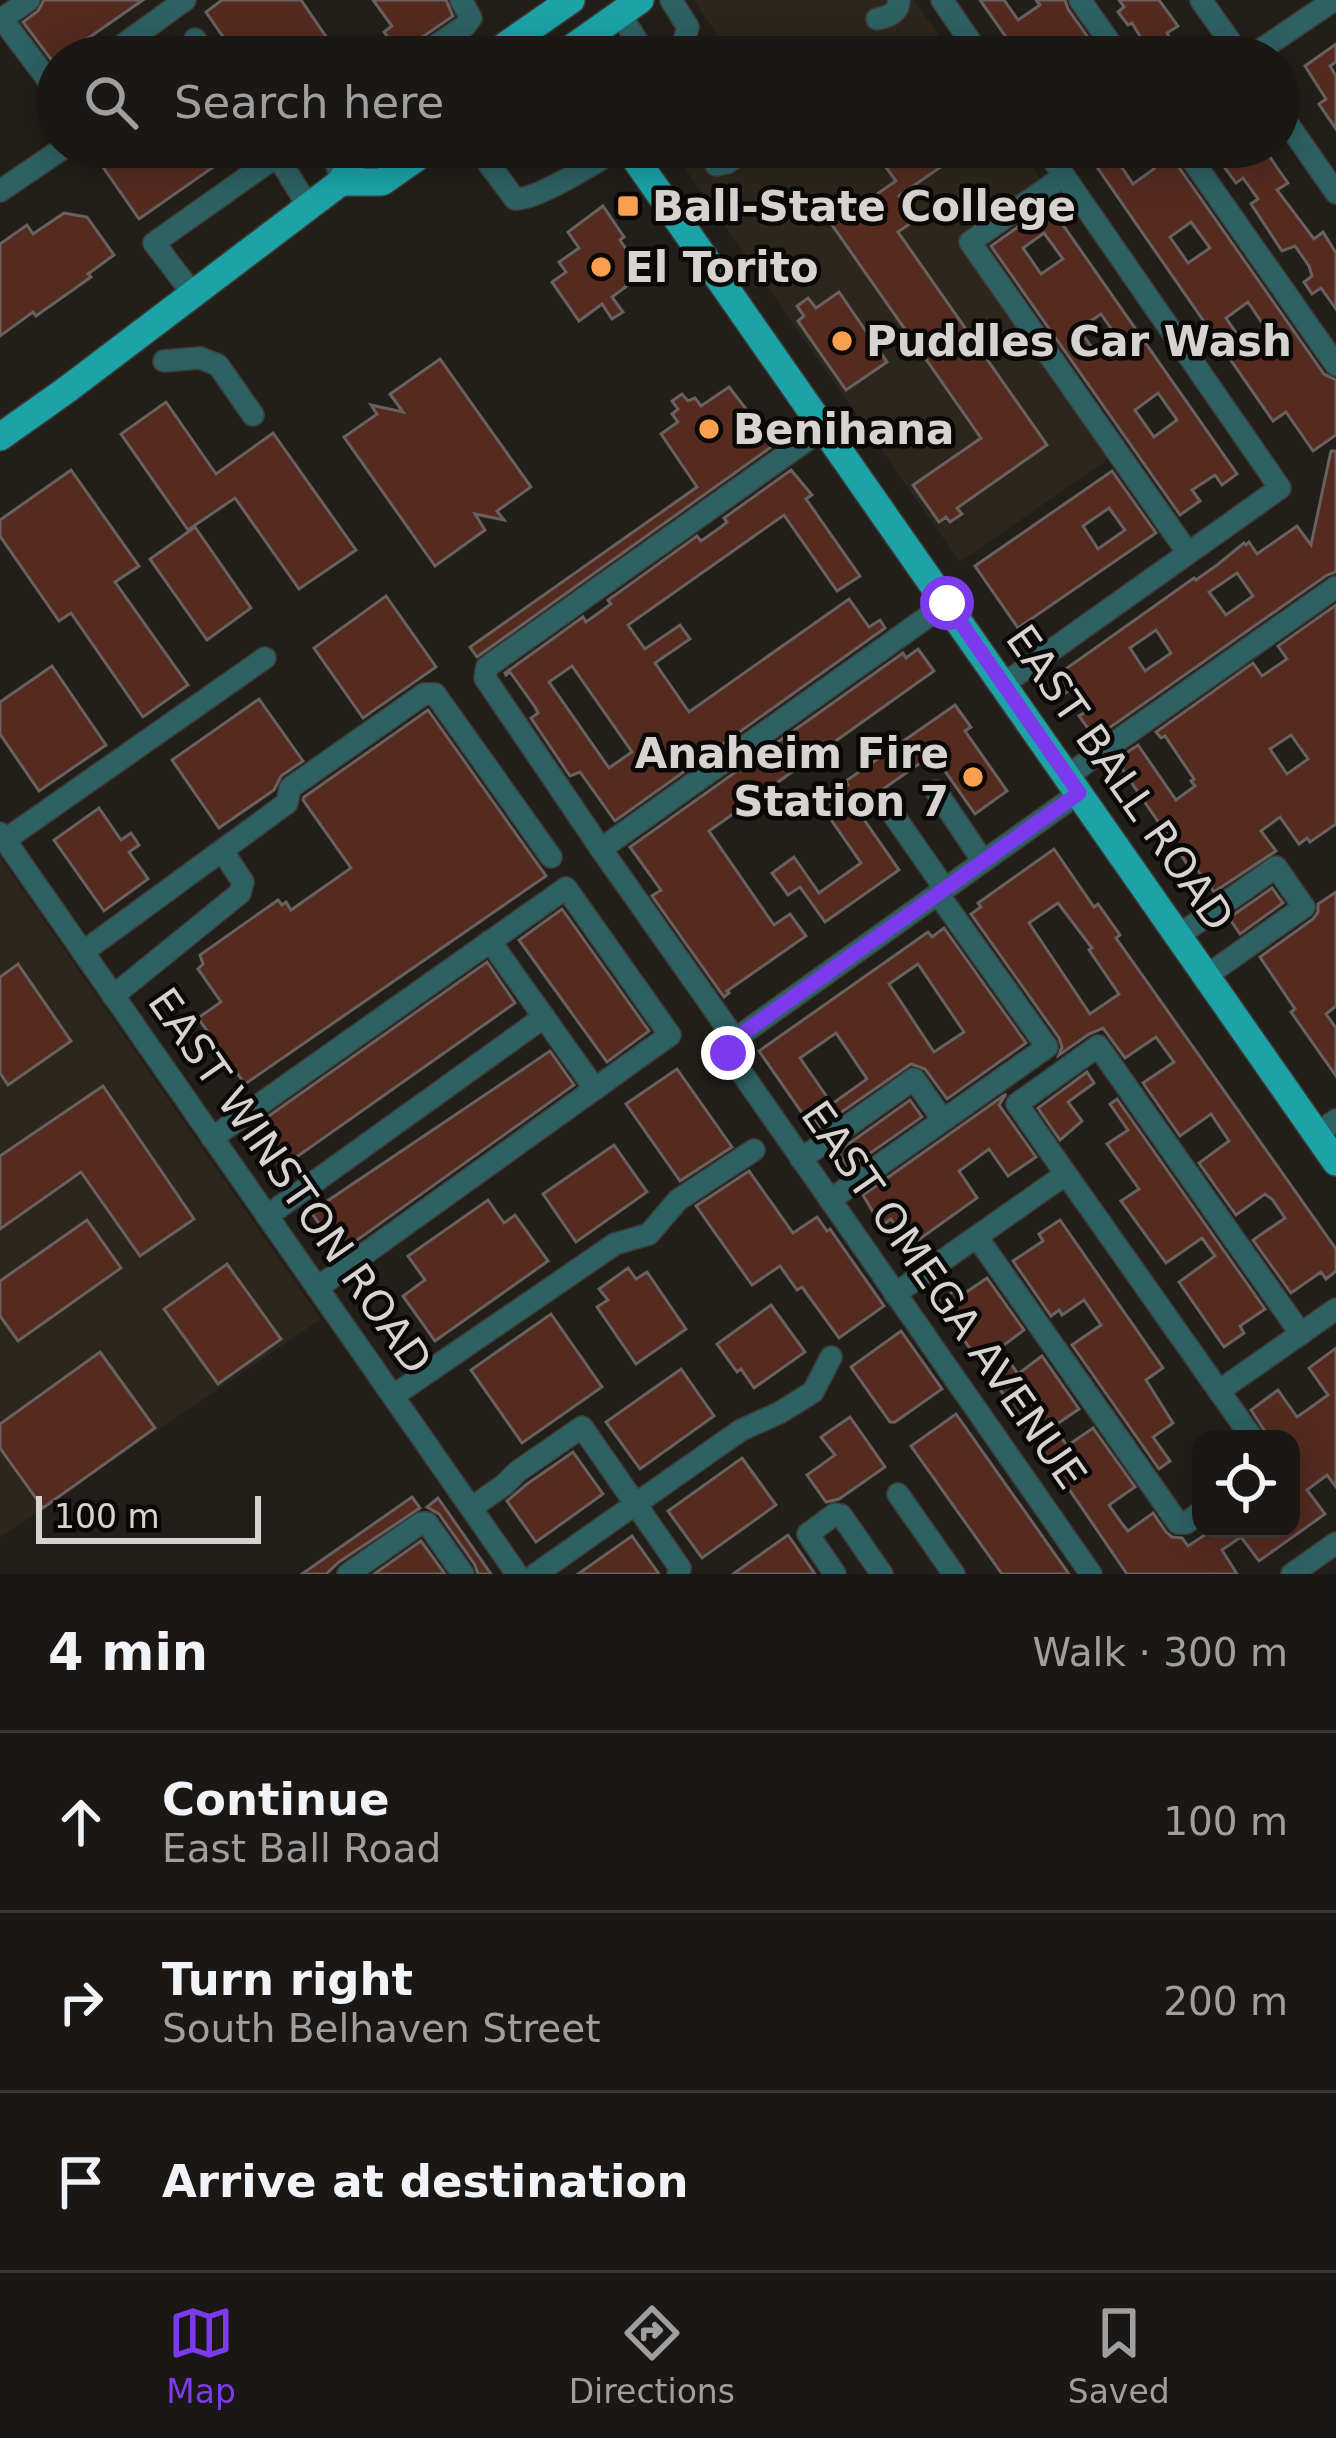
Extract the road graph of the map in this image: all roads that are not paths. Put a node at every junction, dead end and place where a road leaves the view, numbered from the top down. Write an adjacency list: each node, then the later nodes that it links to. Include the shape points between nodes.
1 (29, 0): 25 (street, via 2,20)
2 (185, 0): 14 (street)
3 (461, 0): 15 (street, via 471,18)
4 (571, 0): 12 (main road)
5 (671, 0): 20 (street, via 688,26)
6 (899, 0): 13 (street, via 895,12)
7 (942, 0): 21 (street)
8 (1080, 0): 22 (street)
9 (1201, 0): 23 (street)
10 (1334, 0): 24 (street)
11 (630, 7): 18 (main road); 19 (street)
12 (532, 11): 16 (main road); 17 (main road)
13 (877, 19)
14 (135, 36)
15 (450, 36)
16 (509, 36)
17 (549, 36)
18 (590, 36)
19 (641, 36)
20 (685, 36)
21 (967, 36)
22 (1105, 36)
23 (1229, 36)
24 (1278, 36)
25 (36, 65)
26 (1300, 141): 41 (street)
27 (36, 167): 40 (street)
28 (256, 168): 43 (street, via 154,243)
29 (289, 168): 42 (street)
30 (337, 168): 39 (street)
31 (348, 168): 39 (main road)
32 (402, 168): 39 (main road, via 382,182)
33 (492, 168): 34 (street, via 515,200 526,200)
34 (587, 168)
35 (639, 168): 47 (main road, EAST BALL ROAD)
36 (1058, 168): 38 (street)
37 (1198, 168): 45 (street)
38 (1064, 176): 49 (street, via 1280,488); 49 (street, via 970,242)
39 (340, 182): 42 (main road)
40 (0, 191)
41 (1336, 193)
42 (308, 206): 43 (main road)
43 (193, 294): 48 (main road)
44 (164, 361): 46 (street, via 209,359)
45 (1336, 365)
46 (253, 415)
47 (824, 428): 51 (main road, EAST BALL ROAD); 58 (street, EAST OMEGA AVENUE, via 487,667 485,679)
48 (0, 437)
49 (1188, 553): 53 (street)
50 (1336, 587): 54 (street)
51 (947, 603): 53 (main road, EAST BALL ROAD); 58 (street)
52 (265, 658): 57 (street)
53 (1004, 683): 54 (main road, EAST BALL ROAD)
54 (1073, 784): 61 (street); 63 (main road, EAST BALL ROAD)
55 (936, 791): 61 (street)
56 (889, 807): 62 (street)
57 (2, 837): 65 (street, EAST WINSTON ROAD)
58 (601, 849): 69 (street, EAST OMEGA AVENUE)
59 (223, 852): 60 (street, via 287,803 300,779 435,694); 65 (street); 67 (street, via 243,882 239,893)
60 (550, 857)
61 (983, 861): 62 (street)
62 (941, 892): 69 (street); 71 (street, via 1046,1047)
63 (1178, 936): 66 (main road, EAST BALL ROAD); 66 (street, via 1276,867 1304,907)
64 (490, 941): 68 (street); 70 (street, via 566,888 670,1035); 73 (street)
65 (83, 952): 67 (street, EAST WINSTON ROAD)
66 (1206, 976): 72 (main road, EAST BALL ROAD)
67 (113, 996): 73 (street, EAST WINSTON ROAD)
68 (544, 1017): 70 (street); 79 (street)
69 (734, 1050): 75 (street, EAST OMEGA AVENUE)
70 (595, 1089): 81 (street)
71 (943, 1120): 75 (street, via 914,1079); 78 (street)
72 (1326, 1127): 76 (main road, EAST BALL ROAD)
73 (212, 1138): 79 (street, EAST WINSTON ROAD)
74 (754, 1150): 87 (street, via 678,1200 649,1234 615,1244)
75 (801, 1159): 78 (street, EAST OMEGA AVENUE)
76 (1336, 1162)
77 (1066, 1174): 80 (street); 84 (street, via 1017,1104 1098,1046); 86 (street)
78 (830, 1200): 82 (street, EAST OMEGA AVENUE)
79 (267, 1216): 81 (street, EAST WINSTON ROAD)
80 (977, 1237): 82 (street); 92 (street, via 1178,1522)
81 (317, 1288): 87 (street, EAST WINSTON ROAD)
82 (896, 1294): 103 (street, EAST OMEGA AVENUE)
83 (1336, 1310): 84 (street)
84 (1301, 1334): 86 (street)
85 (831, 1357): 90 (street, via 812,1392 741,1430)
86 (1220, 1391): 88 (street)
87 (393, 1396): 91 (street, EAST WINSTON ROAD)
88 (1247, 1430)
89 (898, 1494): 102 (street)
90 (636, 1504): 91 (street, via 582,1427); 98 (street); 99 (street)
91 (471, 1508): 97 (street, EAST WINSTON ROAD)
92 (1192, 1519)
93 (1336, 1543): 94 (street)
94 (1307, 1570)
95 (348, 1574): 96 (street, via 421,1523)
96 (463, 1574)
97 (517, 1574)
98 (536, 1574)
99 (678, 1574)
100 (835, 1574): 101 (street, via 808,1534 835,1514)
101 (882, 1574)
102 (955, 1574)
103 (1091, 1574)

